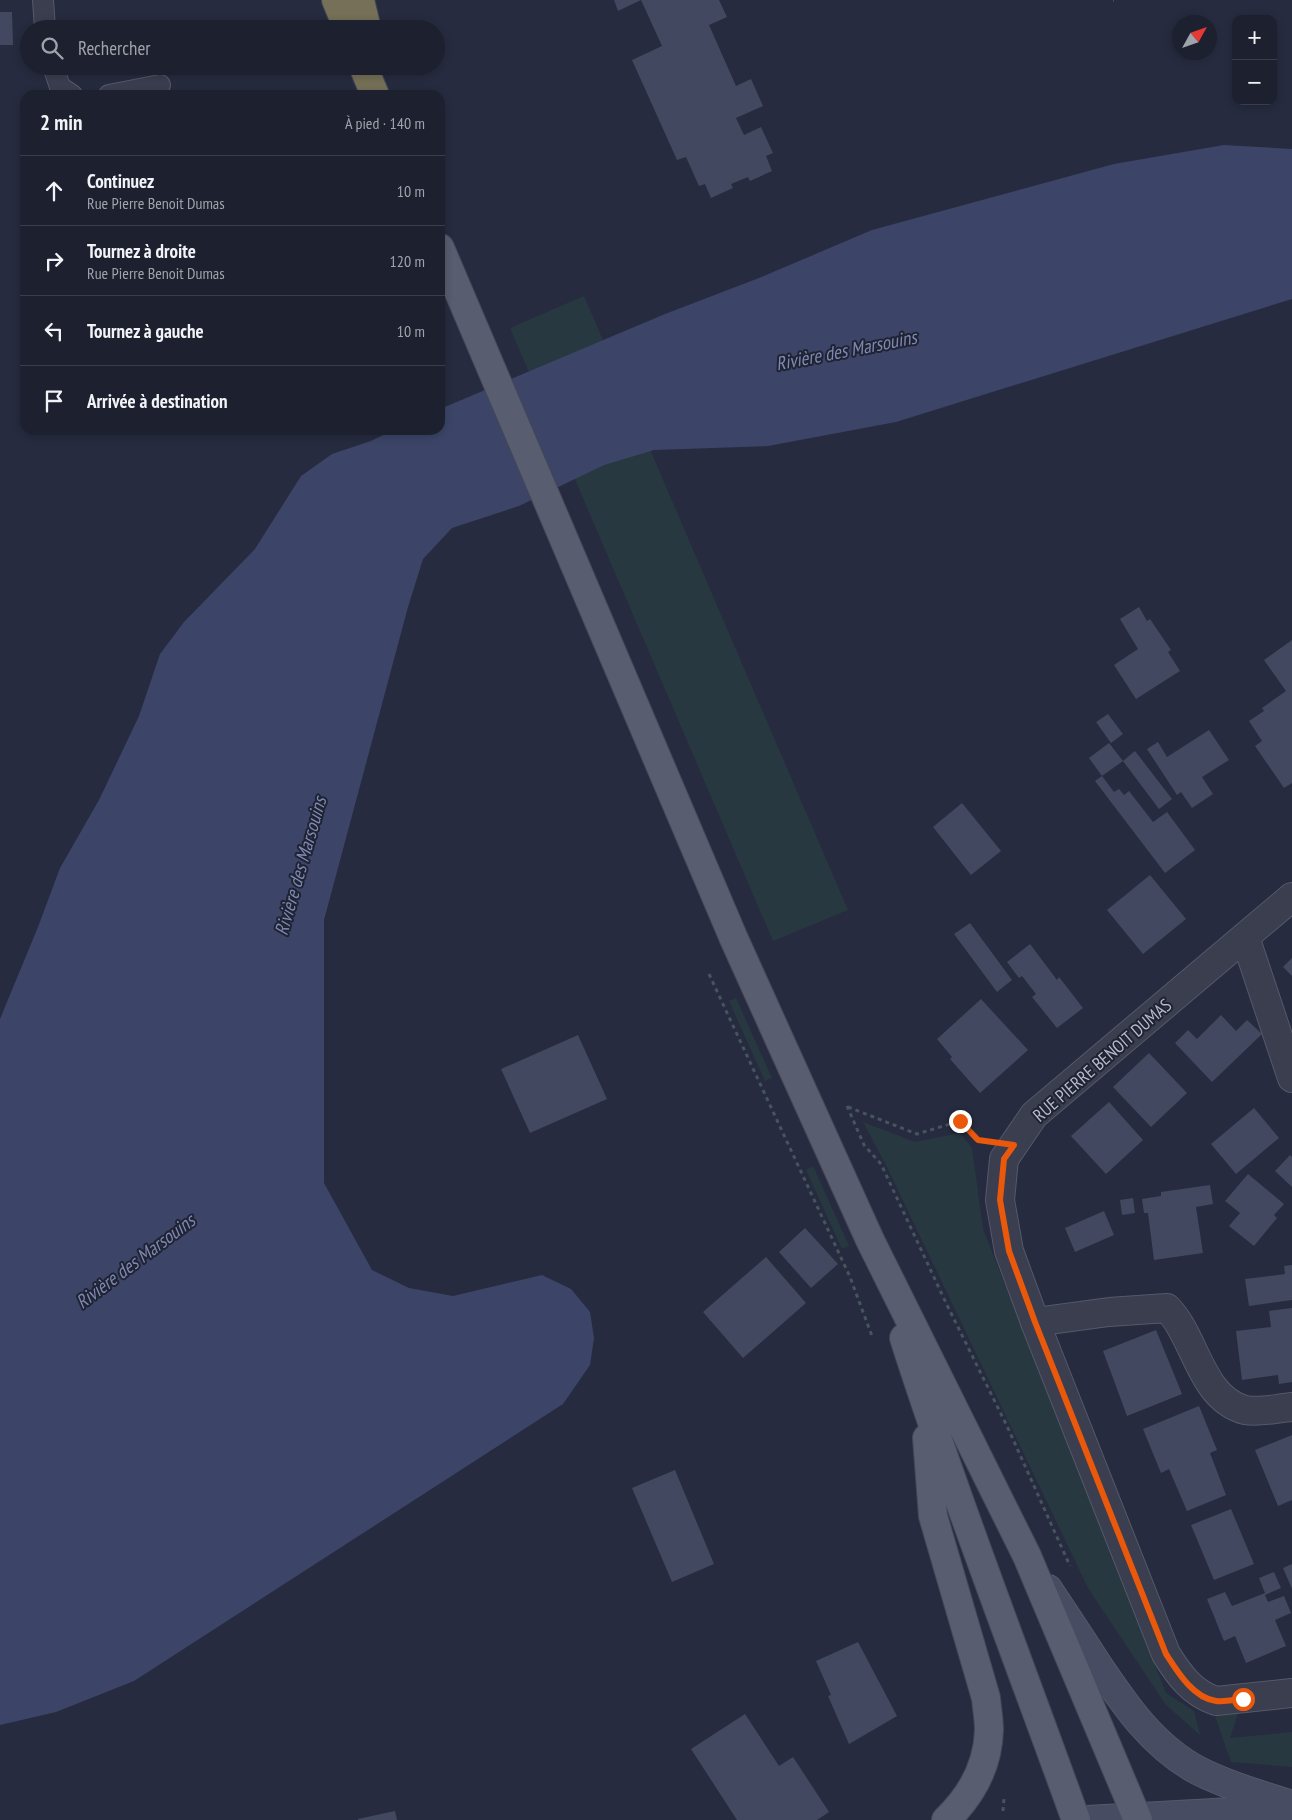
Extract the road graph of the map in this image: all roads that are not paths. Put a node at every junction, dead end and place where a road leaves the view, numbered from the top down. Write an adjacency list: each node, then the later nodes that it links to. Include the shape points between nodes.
1 (43, 0): 4 (lane)
2 (336, 0): 5 (highway)
3 (360, 0): 6 (highway)
4 (44, 20)
5 (344, 20)
6 (365, 20)
7 (56, 75): 11 (lane)
8 (367, 75): 13 (highway)
9 (379, 75): 14 (highway)
10 (160, 85): 12 (lane)
11 (65, 90)
12 (134, 90)
13 (373, 90)
14 (384, 90)
15 (445, 260): 19 (main road, via 734,939)
16 (1292, 897): 17 (street, RUE PIERRE BENOIT DUMAS)
17 (1246, 937): 18 (street); 20 (street, RUE PIERRE BENOIT DUMAS, via 1034,1115 1004,1159 1000,1200 1009,1251)
18 (1292, 1078)
19 (875, 1248): 21 (main road); 23 (main road)
20 (1035, 1322): 22 (street, via 1167,1308 1176,1318 1206,1378 1218,1394 1245,1410); 24 (street, RUE PIERRE BENOIT DUMAS, via 1166,1654 1176,1671 1205,1698 1216,1701)
21 (924, 1402): 27 (main road, via 933,1516 986,1698 989,1730 985,1761 961,1805); 28 (main road)
22 (1292, 1407)
23 (1027, 1556): 25 (main road, via 1118,1695 1158,1742 1199,1771); 26 (main road)
24 (1292, 1693)
25 (1292, 1807): 26 (main road)
26 (1137, 1818): 29 (main road)
27 (946, 1820)
28 (1076, 1820)
29 (1087, 1820)

